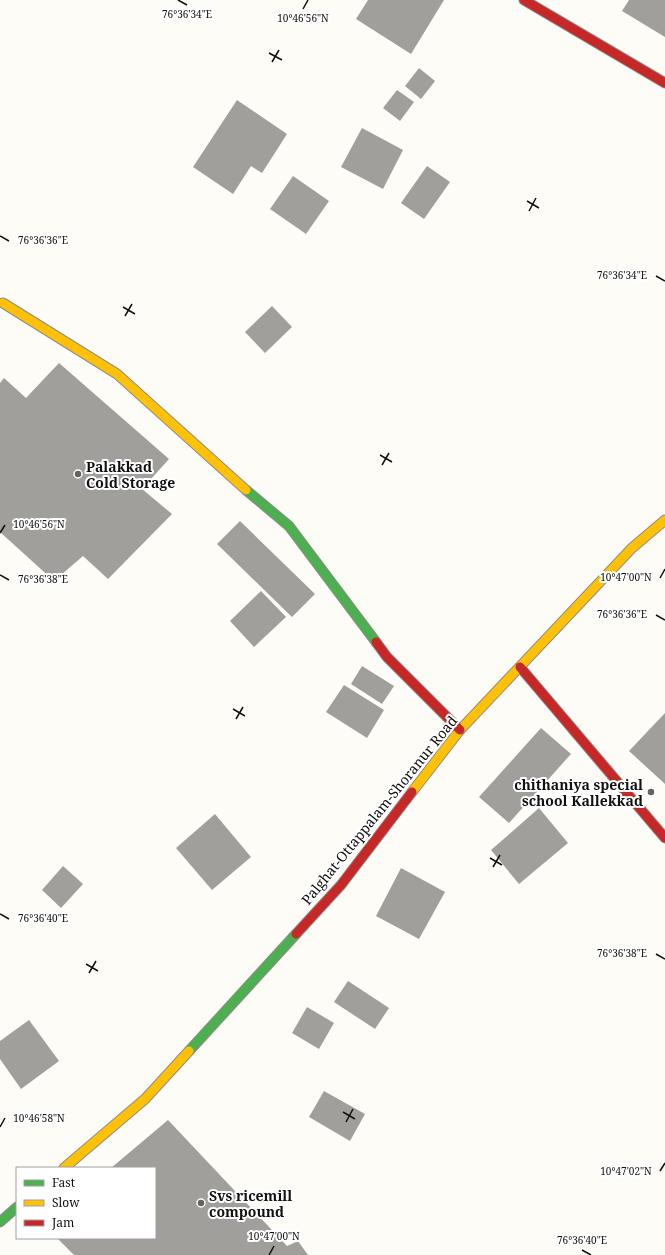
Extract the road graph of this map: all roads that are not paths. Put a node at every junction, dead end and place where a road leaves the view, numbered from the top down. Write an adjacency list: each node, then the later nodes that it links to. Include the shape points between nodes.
1 (524, 0): 2 (street)
2 (665, 83)
3 (3, 303): 6 (street, via 117,374 218,466 289,526 387,657)
4 (665, 520): 5 (street, Palghat-Ottappalam-Shoranur Road, via 632,548)
5 (520, 667): 6 (street, Palghat-Ottappalam-Shoranur Road); 7 (street)
6 (460, 730): 8 (street, Palghat-Ottappalam-Shoranur Road, via 341,885 145,1099)
7 (665, 838)
8 (65, 1167)
9 (16, 1208): 10 (street)
10 (0, 1222)

